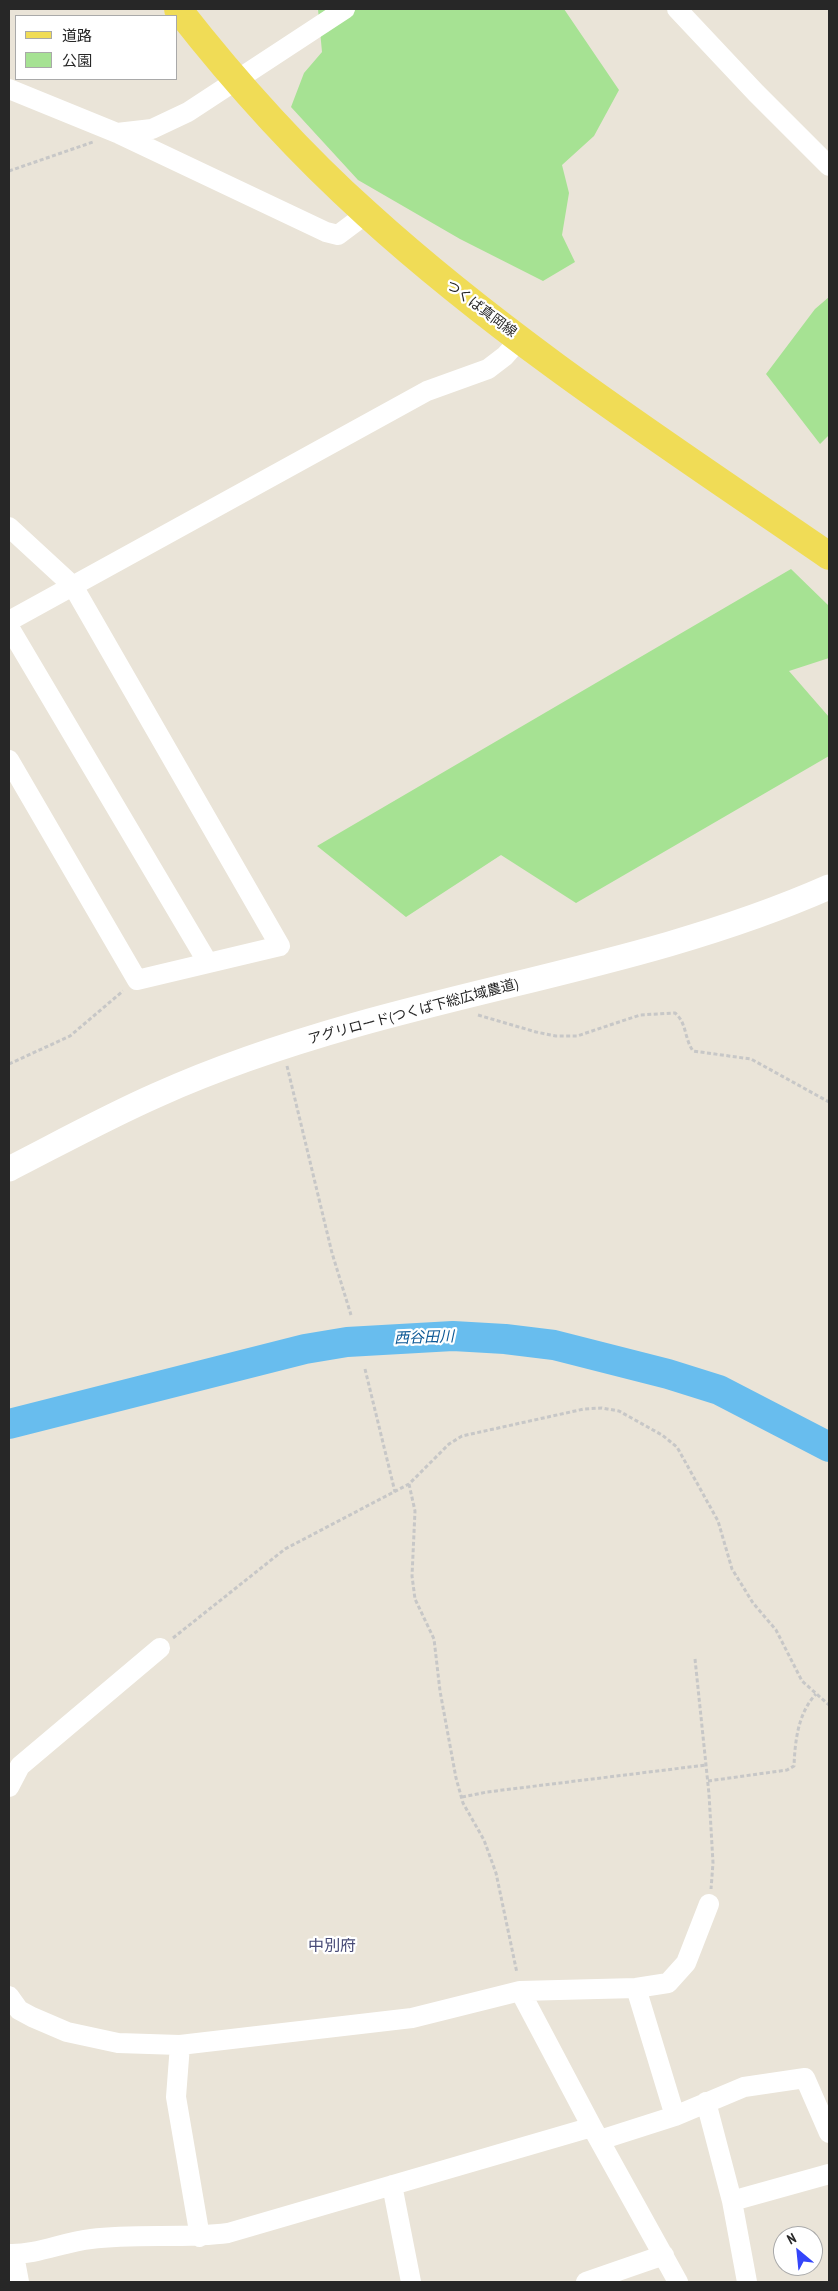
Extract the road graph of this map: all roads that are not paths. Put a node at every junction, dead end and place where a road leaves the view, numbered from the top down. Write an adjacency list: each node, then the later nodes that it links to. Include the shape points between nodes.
1 (178, 9): 4 (main road, つくば真岡線)
2 (345, 9): 4 (street)
3 (676, 9): 7 (street)
4 (237, 81): 6 (street, via 188,112 152,129); 8 (main road, つくば真岡線, via 307,157)
5 (9, 89): 6 (street)
6 (117, 133): 8 (street, via 326,232 338,235)
7 (829, 166)
8 (366, 214): 9 (main road, つくば真岡線, via 444,281)
9 (520, 339): 11 (main road, つくば真岡線); 12 (street, via 488,369 427,392)
10 (9, 527): 12 (street)
11 (829, 556)
12 (72, 586): 13 (street); 17 (street, via 280,946)
13 (9, 621)
14 (9, 627): 17 (street)
15 (9, 760): 17 (street, via 136,980)
16 (829, 888): 18 (street, アグリロード(つくば下総広域農道), via 721,930 667,946 355,1025 221,1068 156,1095)
17 (208, 963)
18 (9, 1169)
19 (160, 1648): 20 (street, via 20,1766)
20 (9, 1787)
21 (709, 1904): 22 (street, via 686,1964 677,1975 668,1983)
22 (636, 1988): 23 (street); 27 (street)
23 (520, 1991): 25 (street, via 412,2018); 29 (street)
24 (9, 1996): 25 (street, via 19,2010 67,2032 118,2043)
25 (180, 2044): 33 (street, via 176,2097)
26 (706, 2102): 27 (street); 28 (street, via 744,2087 805,2078); 32 (street)
27 (675, 2116): 29 (street)
28 (829, 2133)
29 (596, 2134): 31 (street); 35 (street)
30 (829, 2174): 32 (street)
31 (392, 2185): 33 (street, via 254,2227); 38 (street)
32 (732, 2201): 36 (street)
33 (200, 2237): 34 (street, via 90,2239)
34 (11, 2254): 37 (street)
35 (664, 2255): 39 (street); 40 (street)
36 (742, 2281)
37 (18, 2282)
38 (410, 2282)
39 (586, 2282)
40 (678, 2282)

